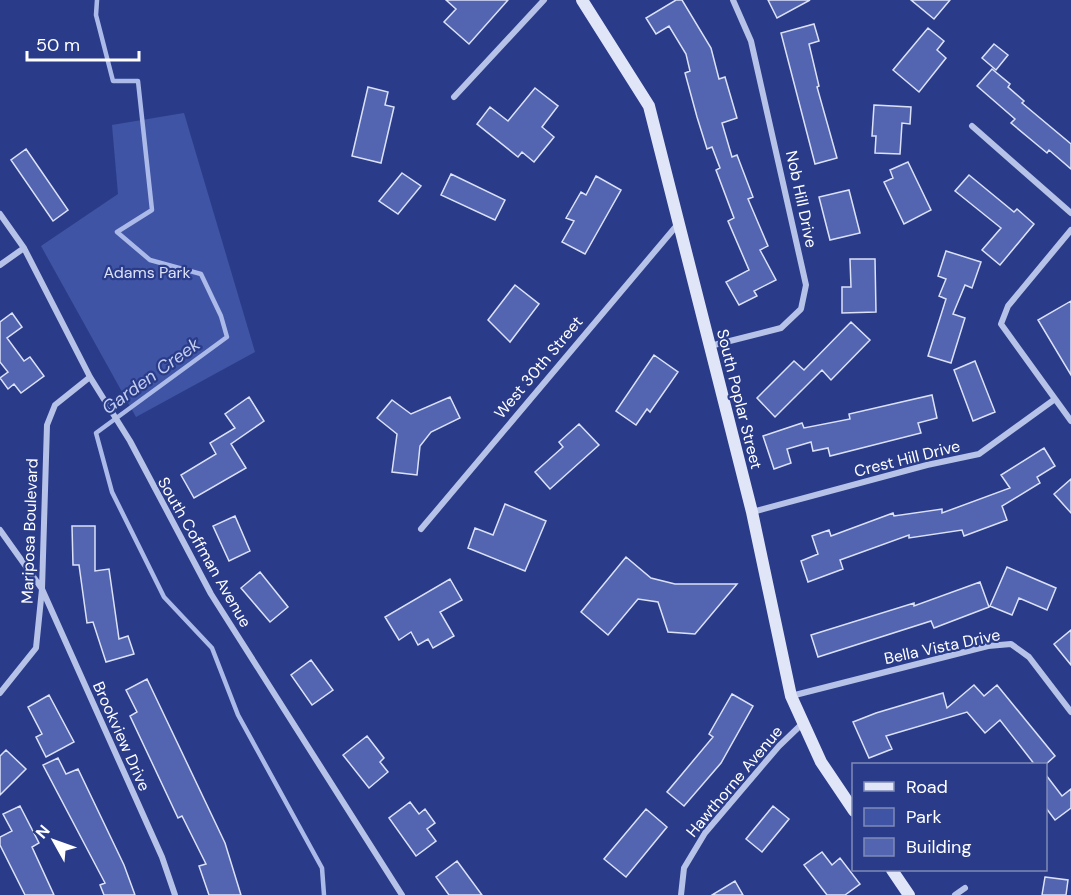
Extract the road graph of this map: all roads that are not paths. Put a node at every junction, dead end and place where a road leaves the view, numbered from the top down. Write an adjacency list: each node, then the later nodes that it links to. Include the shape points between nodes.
1 (544, 0): 4 (street)
2 (582, 0): 8 (main road, South Poplar Street, via 649,106)
3 (733, 0): 12 (street, Nob Hill Drive, via 751,41 806,285 801,309 781,328)
4 (454, 97)
5 (972, 126): 6 (street)
6 (1071, 213)
7 (0, 214): 10 (street, South Coffman Avenue)
8 (678, 224): 12 (main road, South Poplar Street); 17 (street, West 30th Street)
9 (1071, 230): 14 (street, via 1008,306 1002,324)
10 (24, 248): 11 (street); 13 (street, South Coffman Avenue)
11 (0, 265)
12 (710, 346): 16 (main road, South Poplar Street)
13 (90, 377): 19 (street, Mariposa Boulevard, via 54,405 46,425); 28 (street, South Coffman Avenue, via 130,441 211,594)
14 (1055, 399): 15 (street); 16 (street, Crest Hill Drive, via 979,454)
15 (1071, 421)
16 (752, 512): 21 (main road, South Poplar Street)
17 (421, 529)
18 (0, 530): 19 (street)
19 (42, 589): 20 (street, Mariposa Boulevard, via 36,648); 27 (street, Brookview Drive, via 162,857)
20 (0, 693)
21 (791, 696): 22 (street, Bella Vista Drive, via 988,646 1011,645 1029,657); 23 (main road, South Poplar Street)
22 (1071, 712)
23 (804, 722): 24 (main road, South Poplar Street, via 821,762); 29 (street, Hawthorne Avenue, via 705,833 684,868)
24 (852, 808)
25 (893, 871): 30 (main road)
26 (965, 888): 31 (street)
27 (175, 895)
28 (402, 895)
29 (681, 895)
30 (909, 895)
31 (955, 895)

